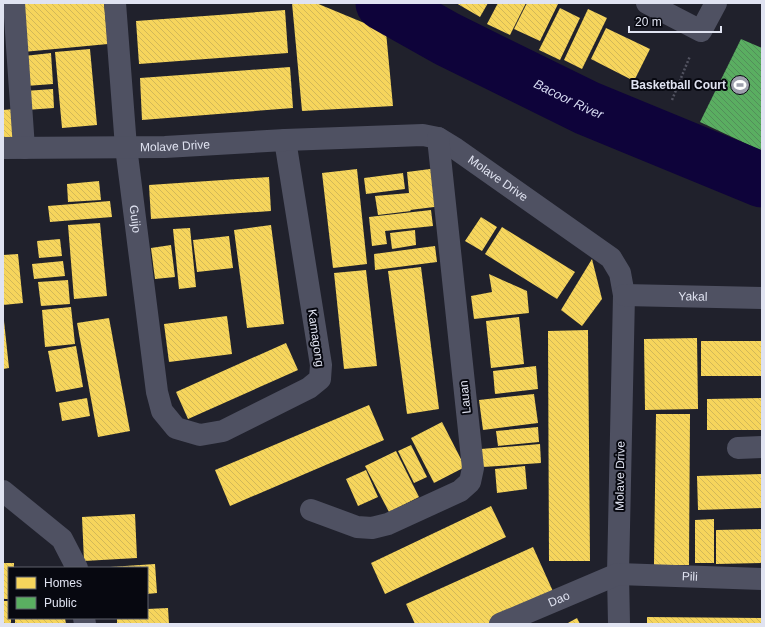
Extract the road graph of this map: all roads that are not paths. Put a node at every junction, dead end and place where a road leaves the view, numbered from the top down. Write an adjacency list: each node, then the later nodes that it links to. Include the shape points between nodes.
1 (14, 3): 7 (street)
2 (115, 3): 8 (street, Guijo)
3 (647, 3): 4 (street, via 701,31)
4 (716, 3)
5 (438, 138): 6 (street, Molave Drive, via 423,135); 9 (street, Molave Drive, via 611,258 620,273); 15 (street, Lauan, via 473,468 470,482 460,491 388,524 372,528 357,527)
6 (285, 140): 8 (street, Molave Drive); 11 (street, Kamagong, via 321,365 320,379 309,388 223,431 200,435)
7 (13, 148): 8 (street, Molave Drive)
8 (126, 148): 11 (street, Guijo, via 157,392 162,411)
9 (624, 295): 10 (street, Yakal); 17 (street, Molave Drive)
10 (762, 298)
11 (176, 428)
12 (762, 447): 13 (street)
13 (738, 448)
14 (3, 491): 16 (street, via 62,539)
15 (311, 510)
16 (76, 567)
17 (618, 574): 18 (street, Pili); 19 (street, Dao); 20 (street, Molave Drive)
18 (762, 579)
19 (500, 624)
20 (619, 624)

